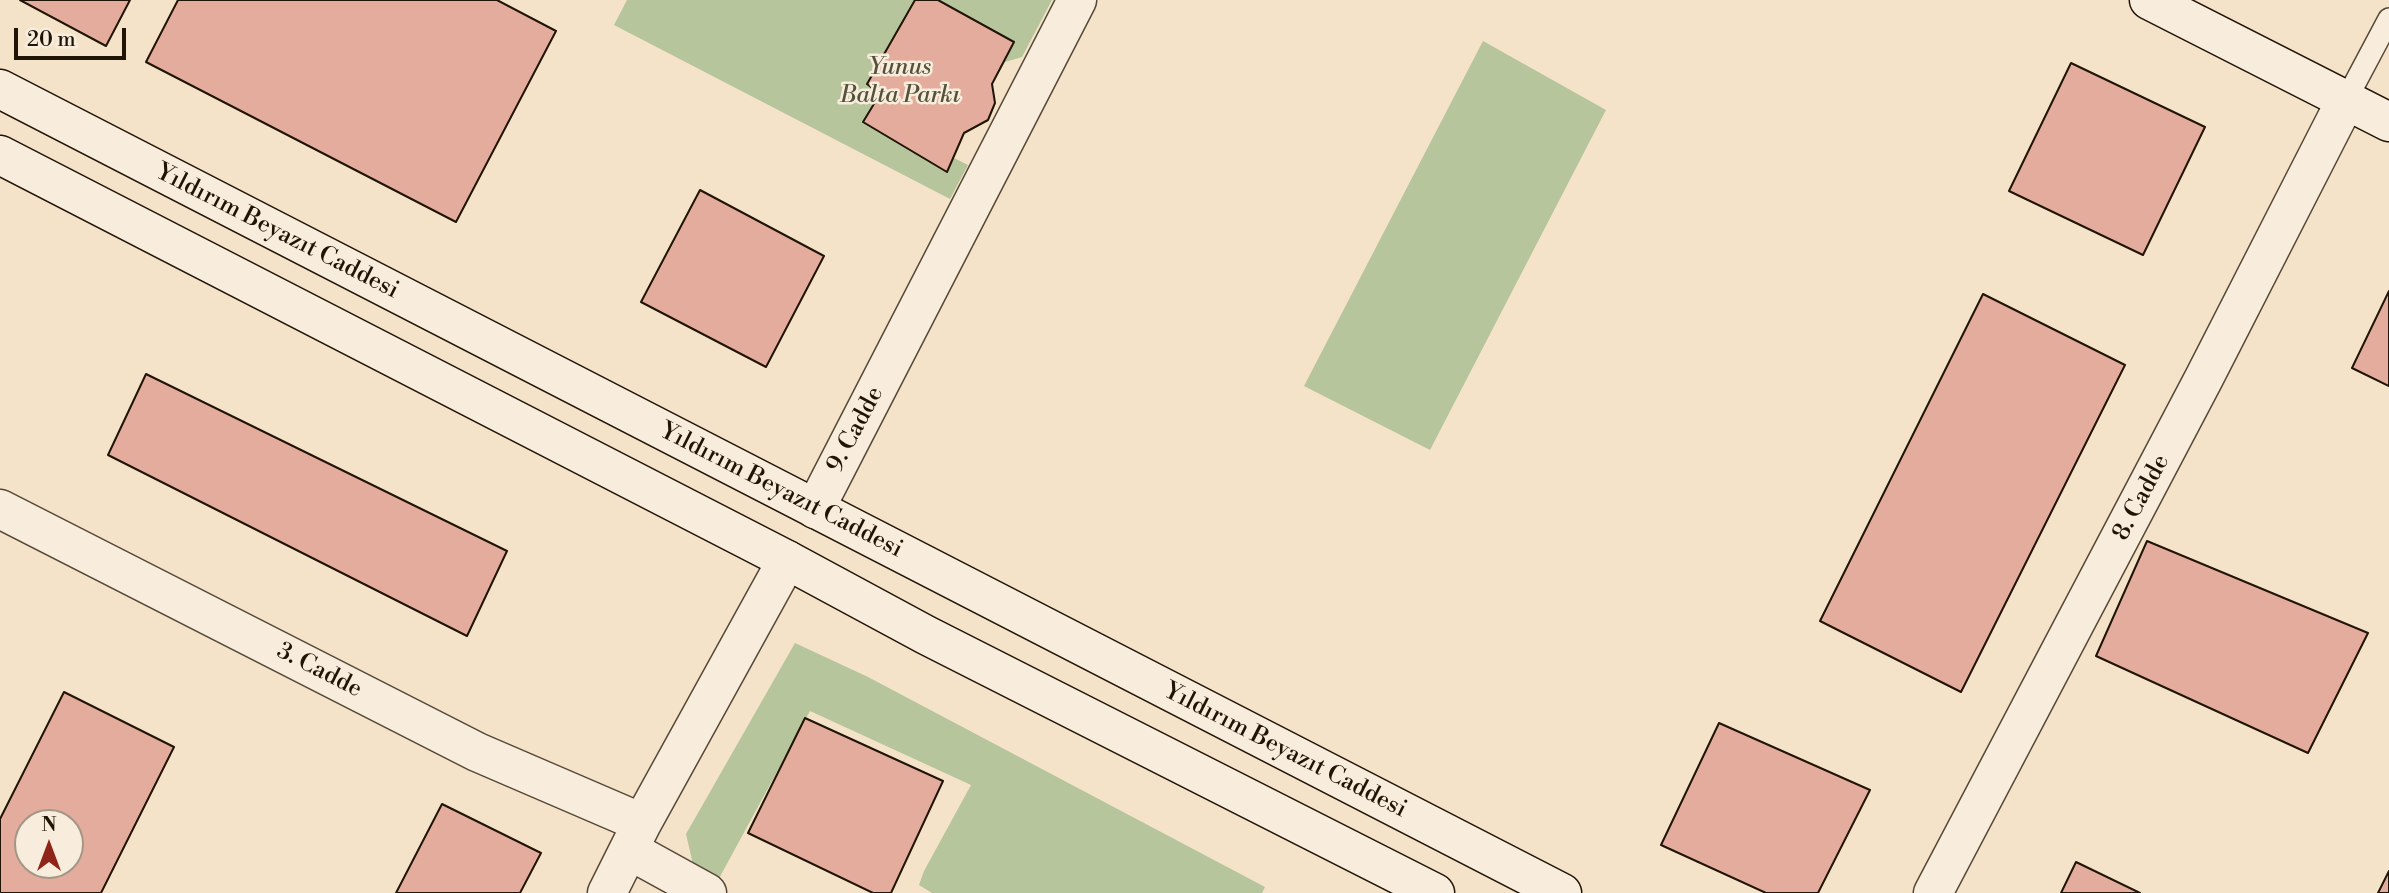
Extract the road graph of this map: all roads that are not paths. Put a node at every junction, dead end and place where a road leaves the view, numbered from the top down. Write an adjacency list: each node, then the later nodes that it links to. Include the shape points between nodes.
1 (1077, 0): 9 (main road, 9. Cadde)
2 (2149, 0): 5 (main road)
3 (2389, 19): 5 (lane)
4 (0, 89): 9 (main road, Yıldırım Beyazıt Caddesi)
5 (2346, 100): 6 (main road); 16 (main road, 8. Cadde)
6 (2389, 122)
7 (0, 155): 10 (main road)
8 (0, 509): 11 (main road, 3. Cadde)
9 (815, 509): 10 (main road, 9. Cadde); 15 (main road, Yıldırım Beyazıt Caddesi)
10 (788, 560): 11 (main road, 9. Cadde); 14 (main road, via 926,635)
11 (636, 836): 12 (main road, 9. Cadde); 13 (main road, 3. Cadde)
12 (607, 893)
13 (707, 893)
14 (1435, 893)
15 (1562, 893)
16 (1933, 893)

